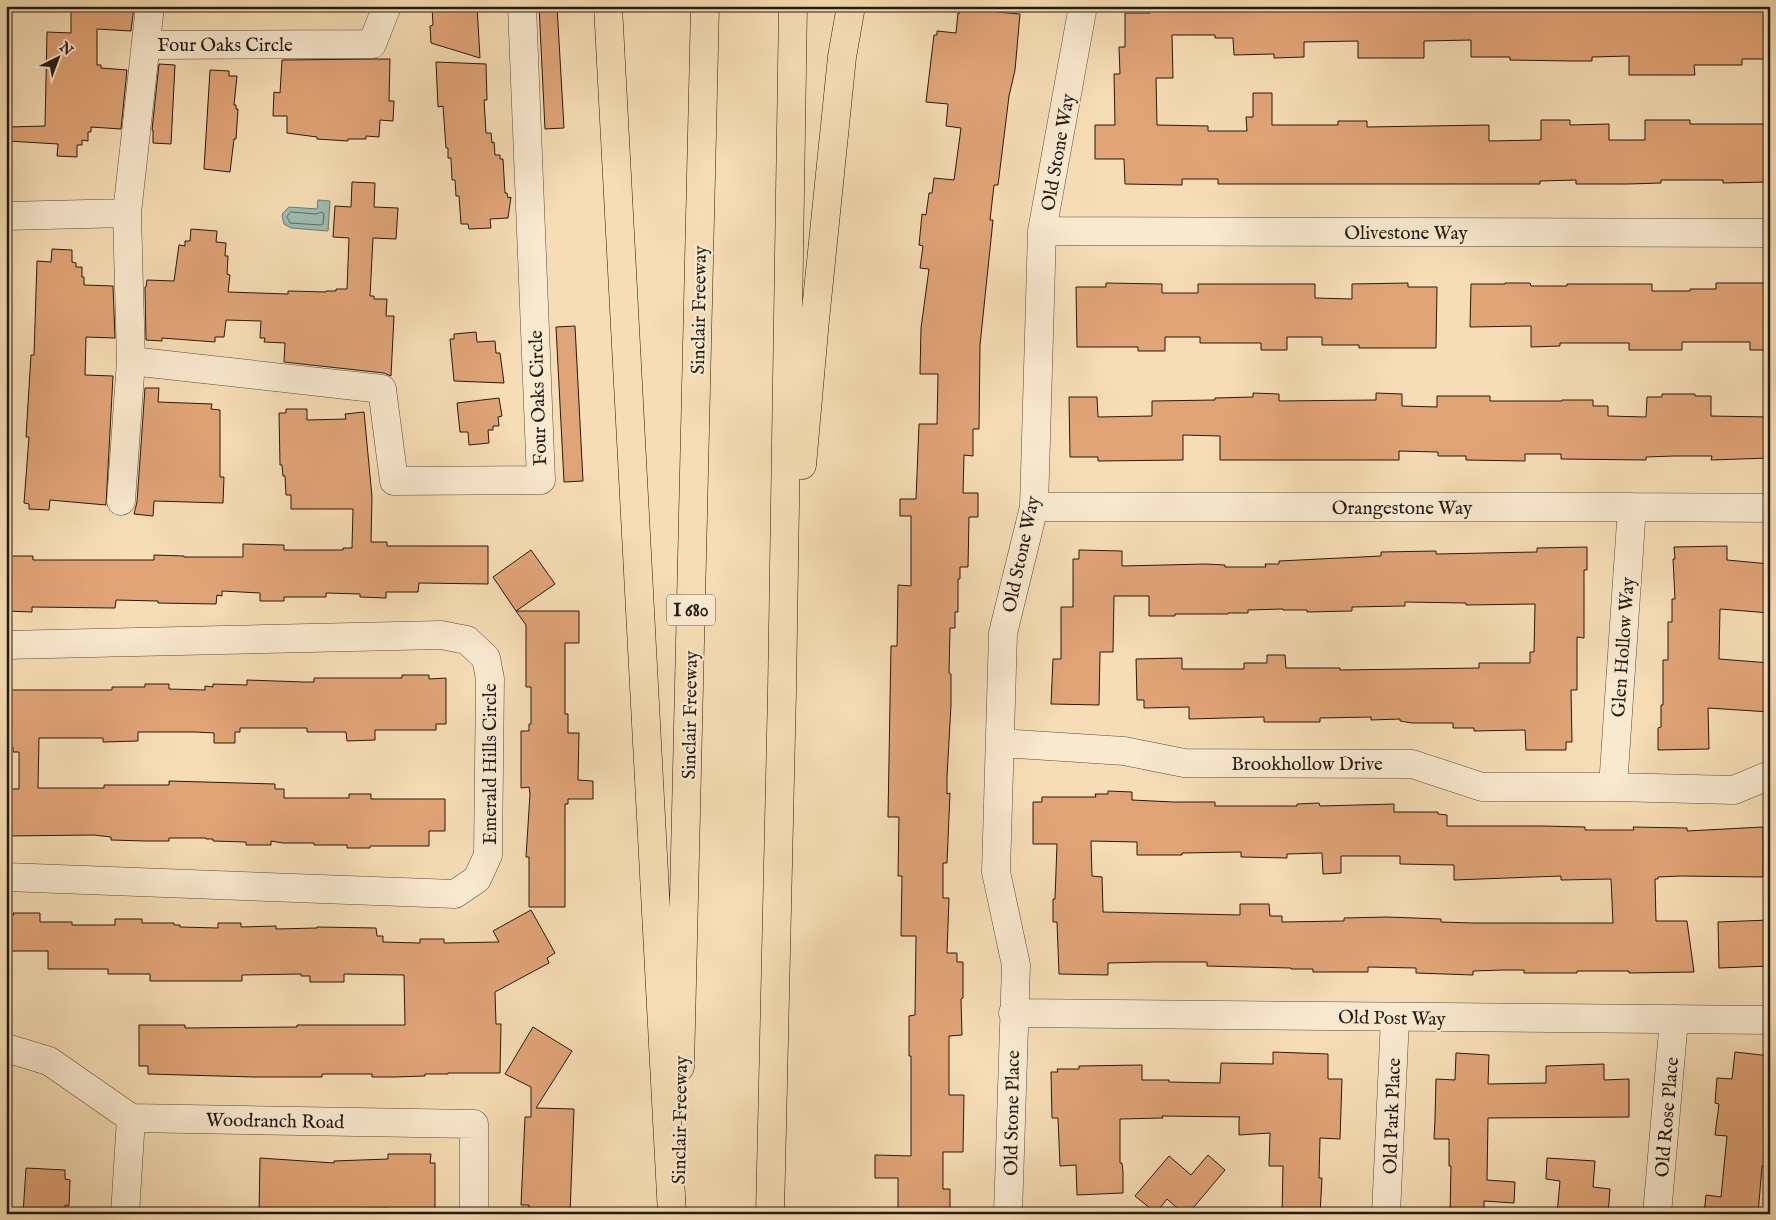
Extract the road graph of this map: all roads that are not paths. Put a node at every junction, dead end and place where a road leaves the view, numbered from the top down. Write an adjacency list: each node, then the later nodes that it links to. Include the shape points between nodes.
1 (150, 6): 10 (street)
2 (387, 6): 10 (street, Four Oaks Circle, via 372,44)
3 (522, 6): 15 (street, Four Oaks Circle, via 541,480 394,482 382,389)
4 (608, 6): 16 (highway)
5 (627, 6): 16 (highway, via 624,193)
6 (705, 6): 36 (highway, Sinclair Freeway / I 680)
7 (793, 6): 22 (highway)
8 (851, 6): 22 (highway, via 841,67 815,320)
9 (1083, 6): 13 (street, Old Stone Way)
10 (146, 45): 11 (street, Four Oaks Circle)
11 (127, 213): 12 (street); 15 (street, Four Oaks Circle)
12 (6, 216)
13 (1042, 231): 14 (street, Olivestone Way); 18 (street, Old Stone Way)
14 (1770, 233)
15 (131, 361): 17 (street)
16 (627, 385): 35 (highway)
17 (121, 500)
18 (1034, 506): 19 (street, Orangestone Way); 23 (street, Old Stone Way, via 1003,633)
19 (1632, 506): 20 (street, Orangestone Way); 25 (street, Glen Hollow Way)
20 (1770, 508)
21 (6, 645): 26 (street, Emerald Hills Circle, via 441,635 467,640 486,658 490,679 488,855 477,879 455,894)
22 (782, 690): 37 (highway)
23 (1000, 743): 25 (street, Brookhollow Drive, via 1124,751 1184,763 1412,764 1482,787); 27 (street, Old Stone Way, via 996,872 1016,965)
24 (1770, 775): 25 (street, Brookhollow Drive, via 1734,790)
25 (1613, 787)
26 (6, 877)
27 (1013, 1013): 28 (street, Old Post Way); 38 (street, Old Stone Place)
28 (1395, 1018): 29 (street, Old Post Way); 39 (street, Old Park Place)
29 (1674, 1019): 30 (street, Old Post Way); 40 (street, Old Rose Place)
30 (1770, 1020)
31 (6, 1048): 32 (street, via 49,1061)
32 (131, 1118): 33 (street); 34 (street, Woodranch Road, via 474,1124)
33 (125, 1214)
34 (474, 1214)
35 (672, 1214)
36 (677, 1214)
37 (770, 1214)
38 (1008, 1214)
39 (1386, 1214)
40 (1657, 1214)

